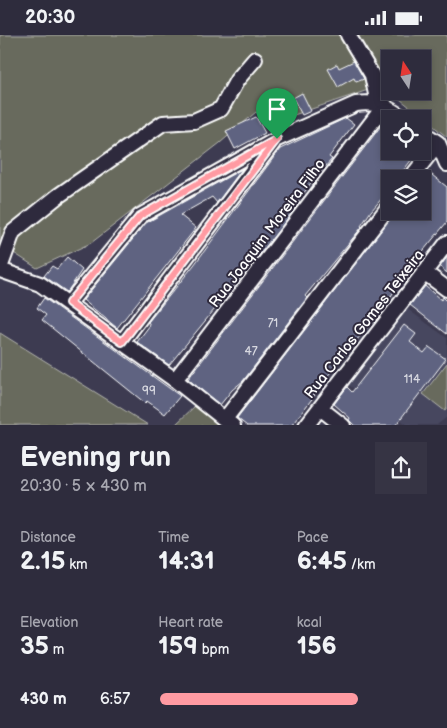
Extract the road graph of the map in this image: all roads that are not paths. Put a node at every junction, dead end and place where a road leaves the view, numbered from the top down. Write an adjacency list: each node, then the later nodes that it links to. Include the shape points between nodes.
1 (348, 35): 3 (street, via 372,75)
2 (255, 59): 12 (street, via 237,80 221,109 194,121 164,123 58,196 13,232)
3 (382, 105): 4 (street); 6 (street, via 356,104); 17 (street, Rua Joaquim Moreira Filho)
4 (390, 110)
5 (431, 138): 7 (street)
6 (277, 139): 15 (street, via 140,216); 16 (street)
7 (438, 143): 8 (street); 9 (street)
8 (447, 164)
9 (417, 170)
10 (381, 217): 19 (street)
11 (447, 243): 13 (street, Rua Carlos Gomes Teixeira)
12 (0, 269): 15 (street, via 40,284)
13 (424, 272): 14 (street); 18 (street, Rua Carlos Gomes Teixeira)
14 (447, 289)
15 (69, 303): 16 (street)
16 (122, 342): 17 (street)
17 (175, 380): 19 (street)
18 (320, 408): 20 (street, Rua Carlos Gomes Teixeira); 21 (street)
19 (229, 422)
20 (306, 425)
21 (343, 425)

